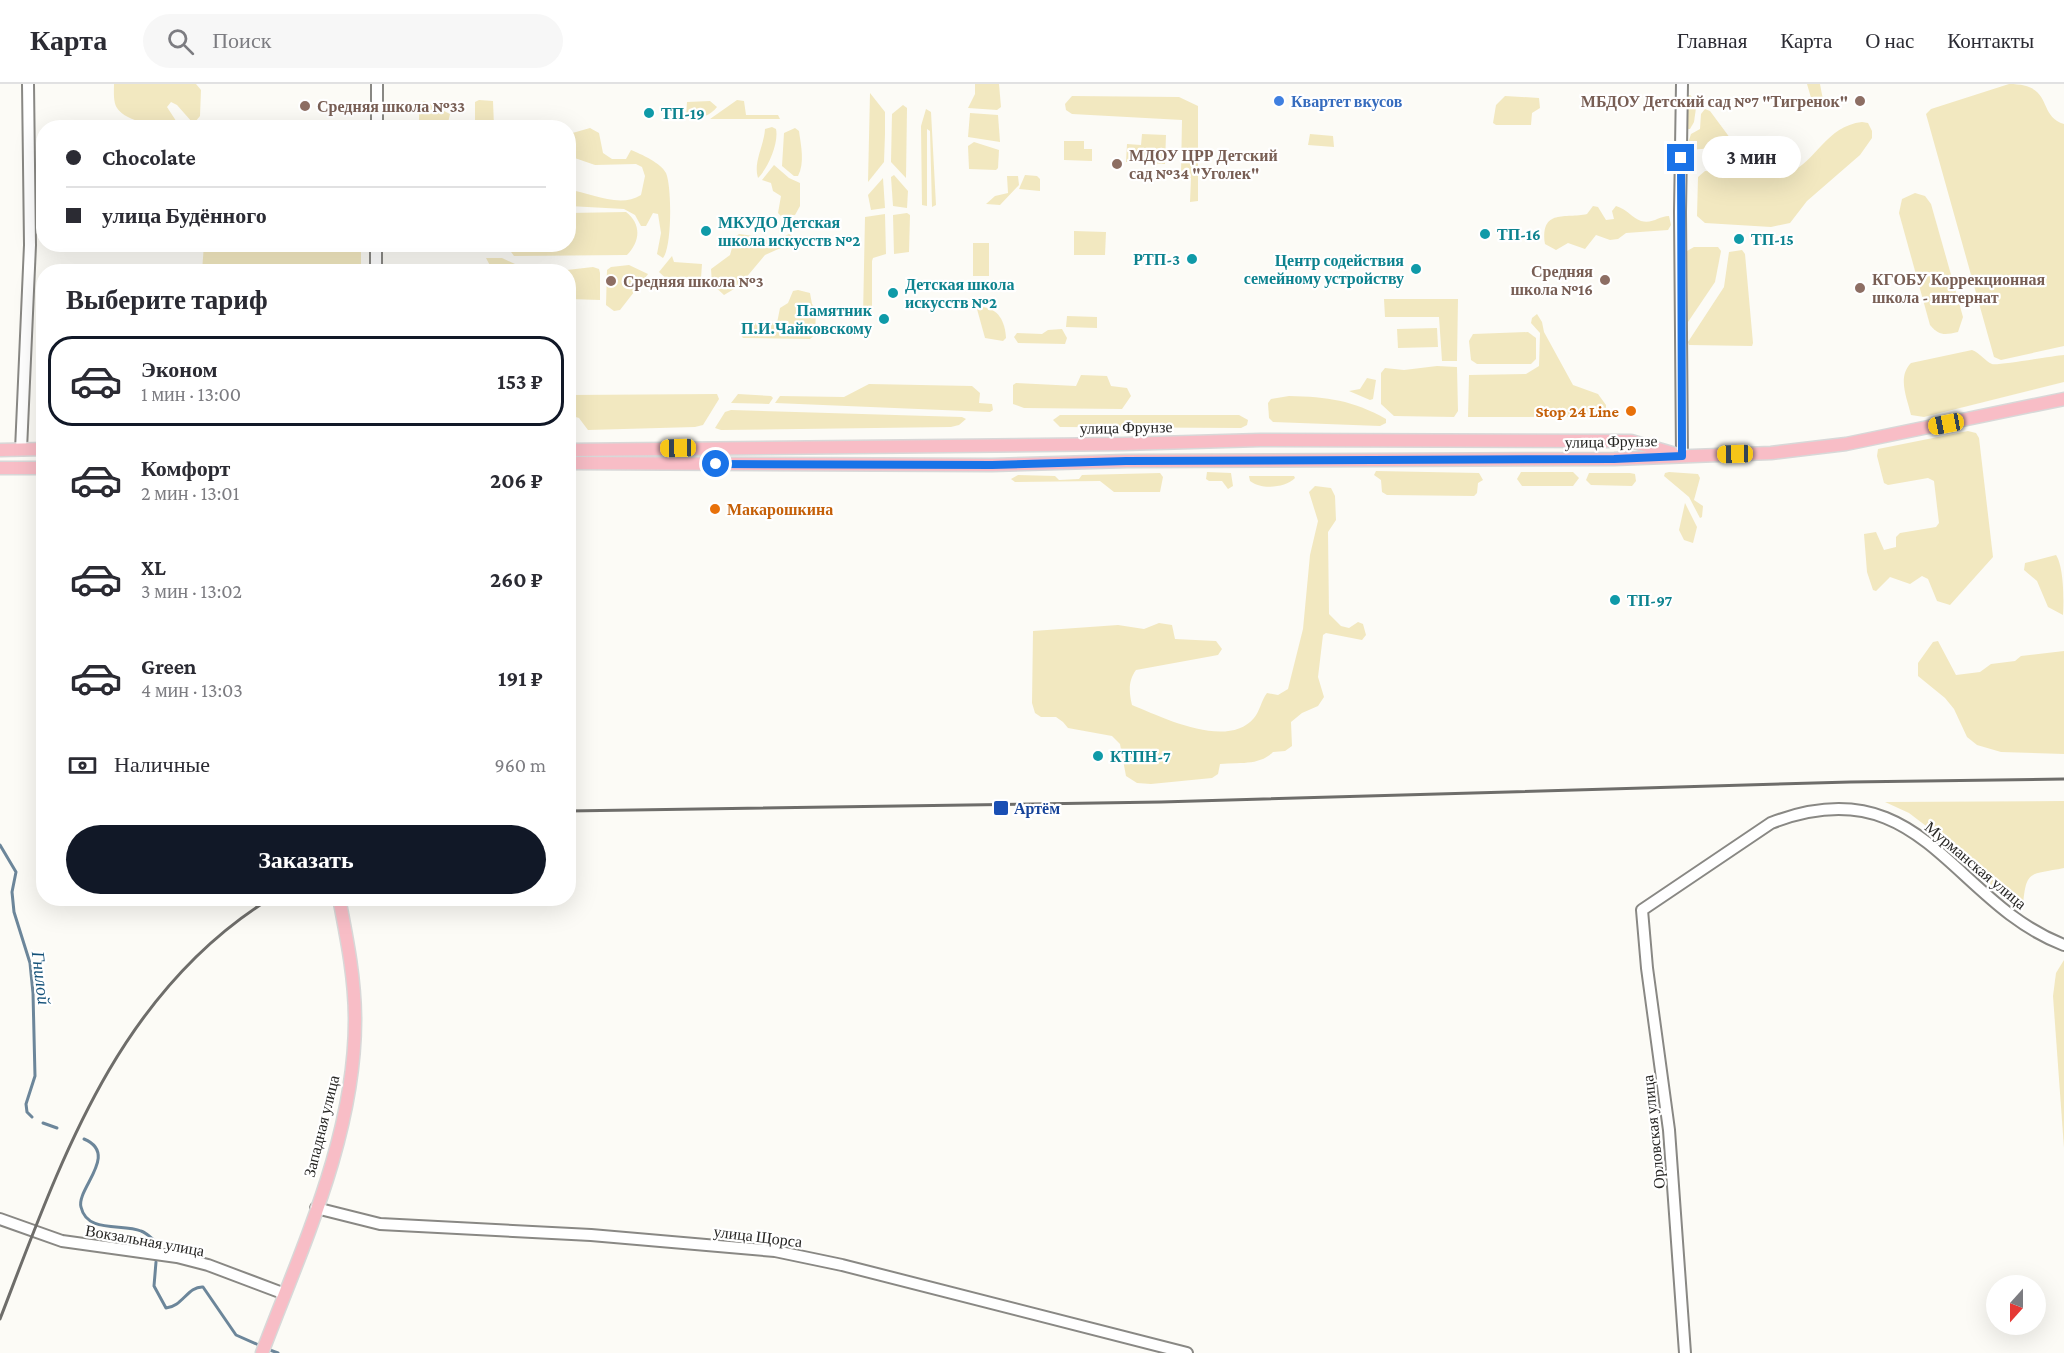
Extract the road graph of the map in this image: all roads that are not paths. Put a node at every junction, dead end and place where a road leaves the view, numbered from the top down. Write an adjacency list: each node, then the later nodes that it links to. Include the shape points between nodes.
1 (28, 84): 8 (main road, via 30,245)
2 (377, 84): 4 (main road)
3 (1682, 84): 10 (main road)
4 (377, 120)
5 (2064, 399): 10 (main road, улица Фрунзе, via 1846,444 1771,453)
6 (36, 449): 8 (main road)
7 (0, 450): 8 (main road)
8 (21, 450): 14 (main road)
9 (576, 450): 10 (main road, улица Фрунзе, via 1260,440 1631,441)
10 (1682, 456): 11 (main road, улица Фрунзе, via 992,465)
11 (576, 463)
12 (0, 468): 14 (main road)
13 (36, 468): 14 (main road)
14 (22, 469)
15 (340, 906): 18 (main road, Западная улица, via 354,988 355,1022 348,1092)
16 (1642, 909): 17 (main road, Мурманская улица, via 1771,823 1795,814 1857,809 1913,831 1935,846 2008,913); 23 (main road, Орловская улица, via 1669,1130)
17 (2064, 945)
18 (316, 1208): 20 (main road, Западная улица); 22 (main road, улица Щорса, via 380,1224 591,1235 775,1251)
19 (0, 1220): 20 (main road, Вокзальная улица, via 62,1241 208,1265)
20 (285, 1294): 21 (main road, Западная улица)
21 (262, 1353)
22 (1187, 1353)
23 (1685, 1353)

